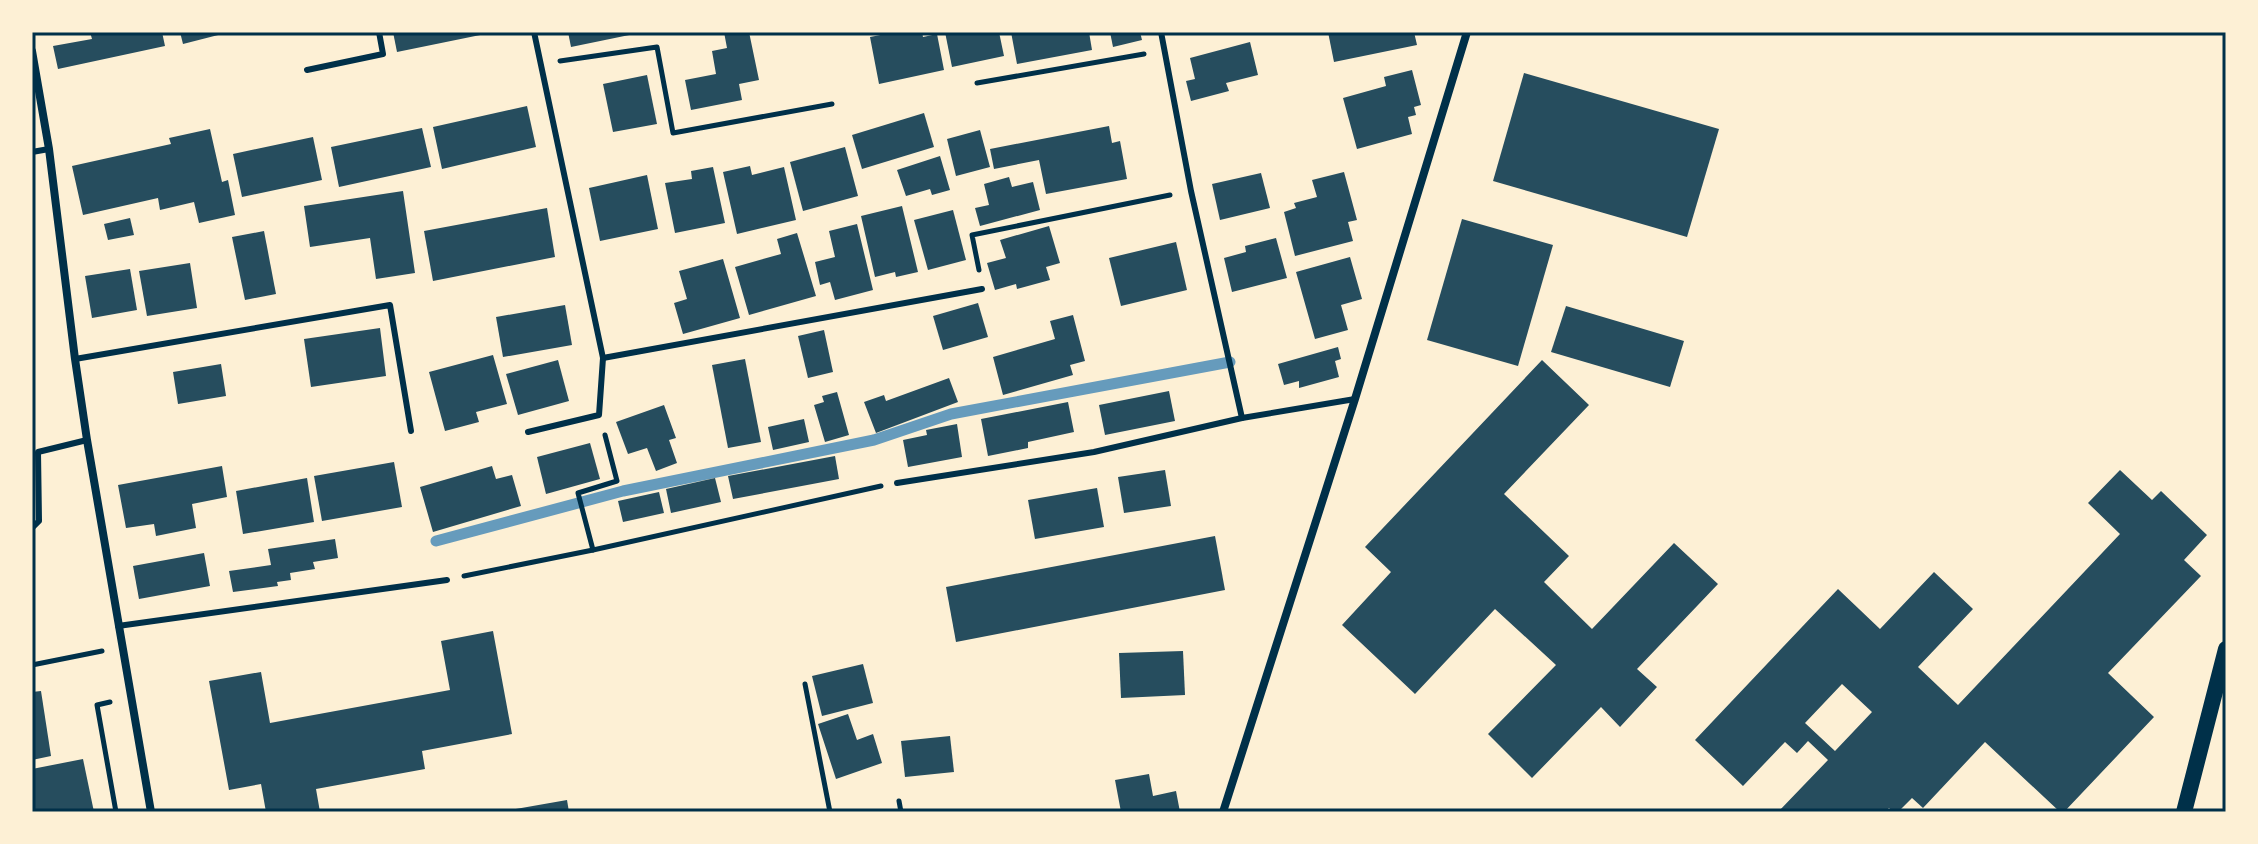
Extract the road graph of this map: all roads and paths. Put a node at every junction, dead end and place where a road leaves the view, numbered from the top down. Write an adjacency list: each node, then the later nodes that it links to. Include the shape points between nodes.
1 (379, 32): 8 (lane, via 383,54)
2 (534, 32): 7 (lane)
3 (1161, 32): 5 (lane)
4 (1467, 32): 17 (street)
5 (1165, 50): 9 (path); 13 (lane)
6 (32, 51): 11 (street)
7 (540, 65): 10 (path, via 657,47 673,133); 15 (lane)
8 (307, 70)
9 (977, 83)
10 (832, 104)
11 (49, 149): 12 (lane); 16 (street)
12 (32, 152)
13 (1191, 191): 14 (path, via 972,235); 19 (lane)
14 (982, 289): 15 (lane)
15 (603, 358): 18 (lane)
16 (75, 359): 20 (lane, via 390,305); 22 (street)
17 (1355, 399): 19 (lane); 38 (street)
18 (599, 415): 21 (lane); 25 (path, via 617,481 578,493)
19 (1242, 418): 23 (lane, via 1094,452)
20 (411, 431)
21 (528, 432)
22 (87, 440): 24 (lane, via 38,452 39,521); 27 (street)
23 (897, 483): 25 (path)
24 (32, 528)
25 (593, 550): 26 (path)
26 (447, 580): 27 (lane)
27 (118, 626): 28 (street)
28 (123, 647): 30 (path); 32 (street)
29 (2226, 649): 39 (main road)
30 (32, 665)
31 (805, 684): 36 (path)
32 (132, 699): 34 (path, via 97,705); 35 (street)
33 (899, 801): 37 (path)
34 (116, 812)
35 (151, 812)
36 (830, 812)
37 (901, 812)
38 (1223, 812)
39 (2184, 812)

